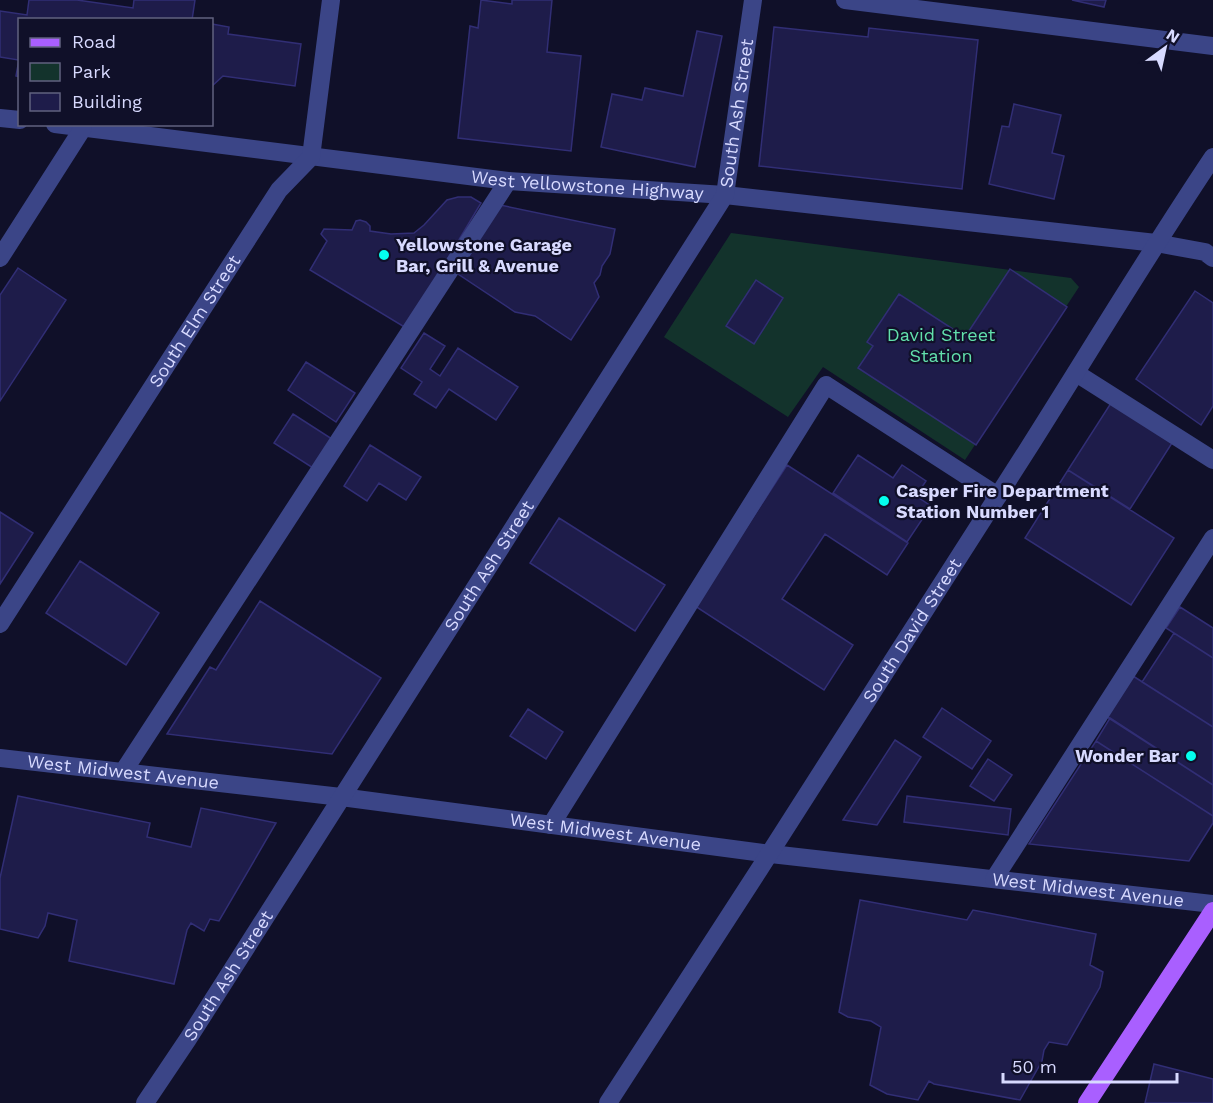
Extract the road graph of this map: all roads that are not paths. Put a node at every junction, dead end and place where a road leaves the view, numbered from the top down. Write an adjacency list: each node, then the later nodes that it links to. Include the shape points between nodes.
1 (331, 0): 9 (street)
2 (753, 0): 12 (street, South Ash Street)
3 (845, 0): 4 (street)
4 (1213, 46)
5 (0, 118): 6 (street)
6 (18, 120)
7 (69, 126): 8 (street, West Yellowstone Highway)
8 (83, 128): 9 (street, West Yellowstone Highway); 14 (street)
9 (311, 156): 11 (street, West Yellowstone Highway); 20 (street, South Elm Street, via 279,190)
10 (1213, 157): 13 (street, South David Street)
11 (508, 181): 12 (street, West Yellowstone Highway); 22 (street)
12 (725, 195): 13 (street, West Yellowstone Highway); 23 (street, South Ash Street)
13 (1156, 243): 15 (street, West Yellowstone Highway, via 1204,252); 16 (street, South David Street)
14 (0, 258)
15 (1213, 258)
16 (1076, 373): 17 (street); 18 (street, South David Street)
17 (1213, 460)
18 (998, 496): 24 (street, via 826,385); 25 (street, South David Street)
19 (1213, 538): 26 (street)
20 (0, 624)
21 (0, 758): 22 (street, West Midwest Avenue)
22 (123, 772): 23 (street, West Midwest Avenue)
23 (341, 797): 24 (street, West Midwest Avenue); 29 (street, South Ash Street)
24 (551, 825): 25 (street, West Midwest Avenue)
25 (771, 854): 26 (street, West Midwest Avenue); 30 (street, South David Street)
26 (994, 879): 27 (street, West Midwest Avenue)
27 (1213, 904)
28 (1213, 912): 31 (main road)
29 (145, 1103)
30 (608, 1103)
31 (1087, 1103)

